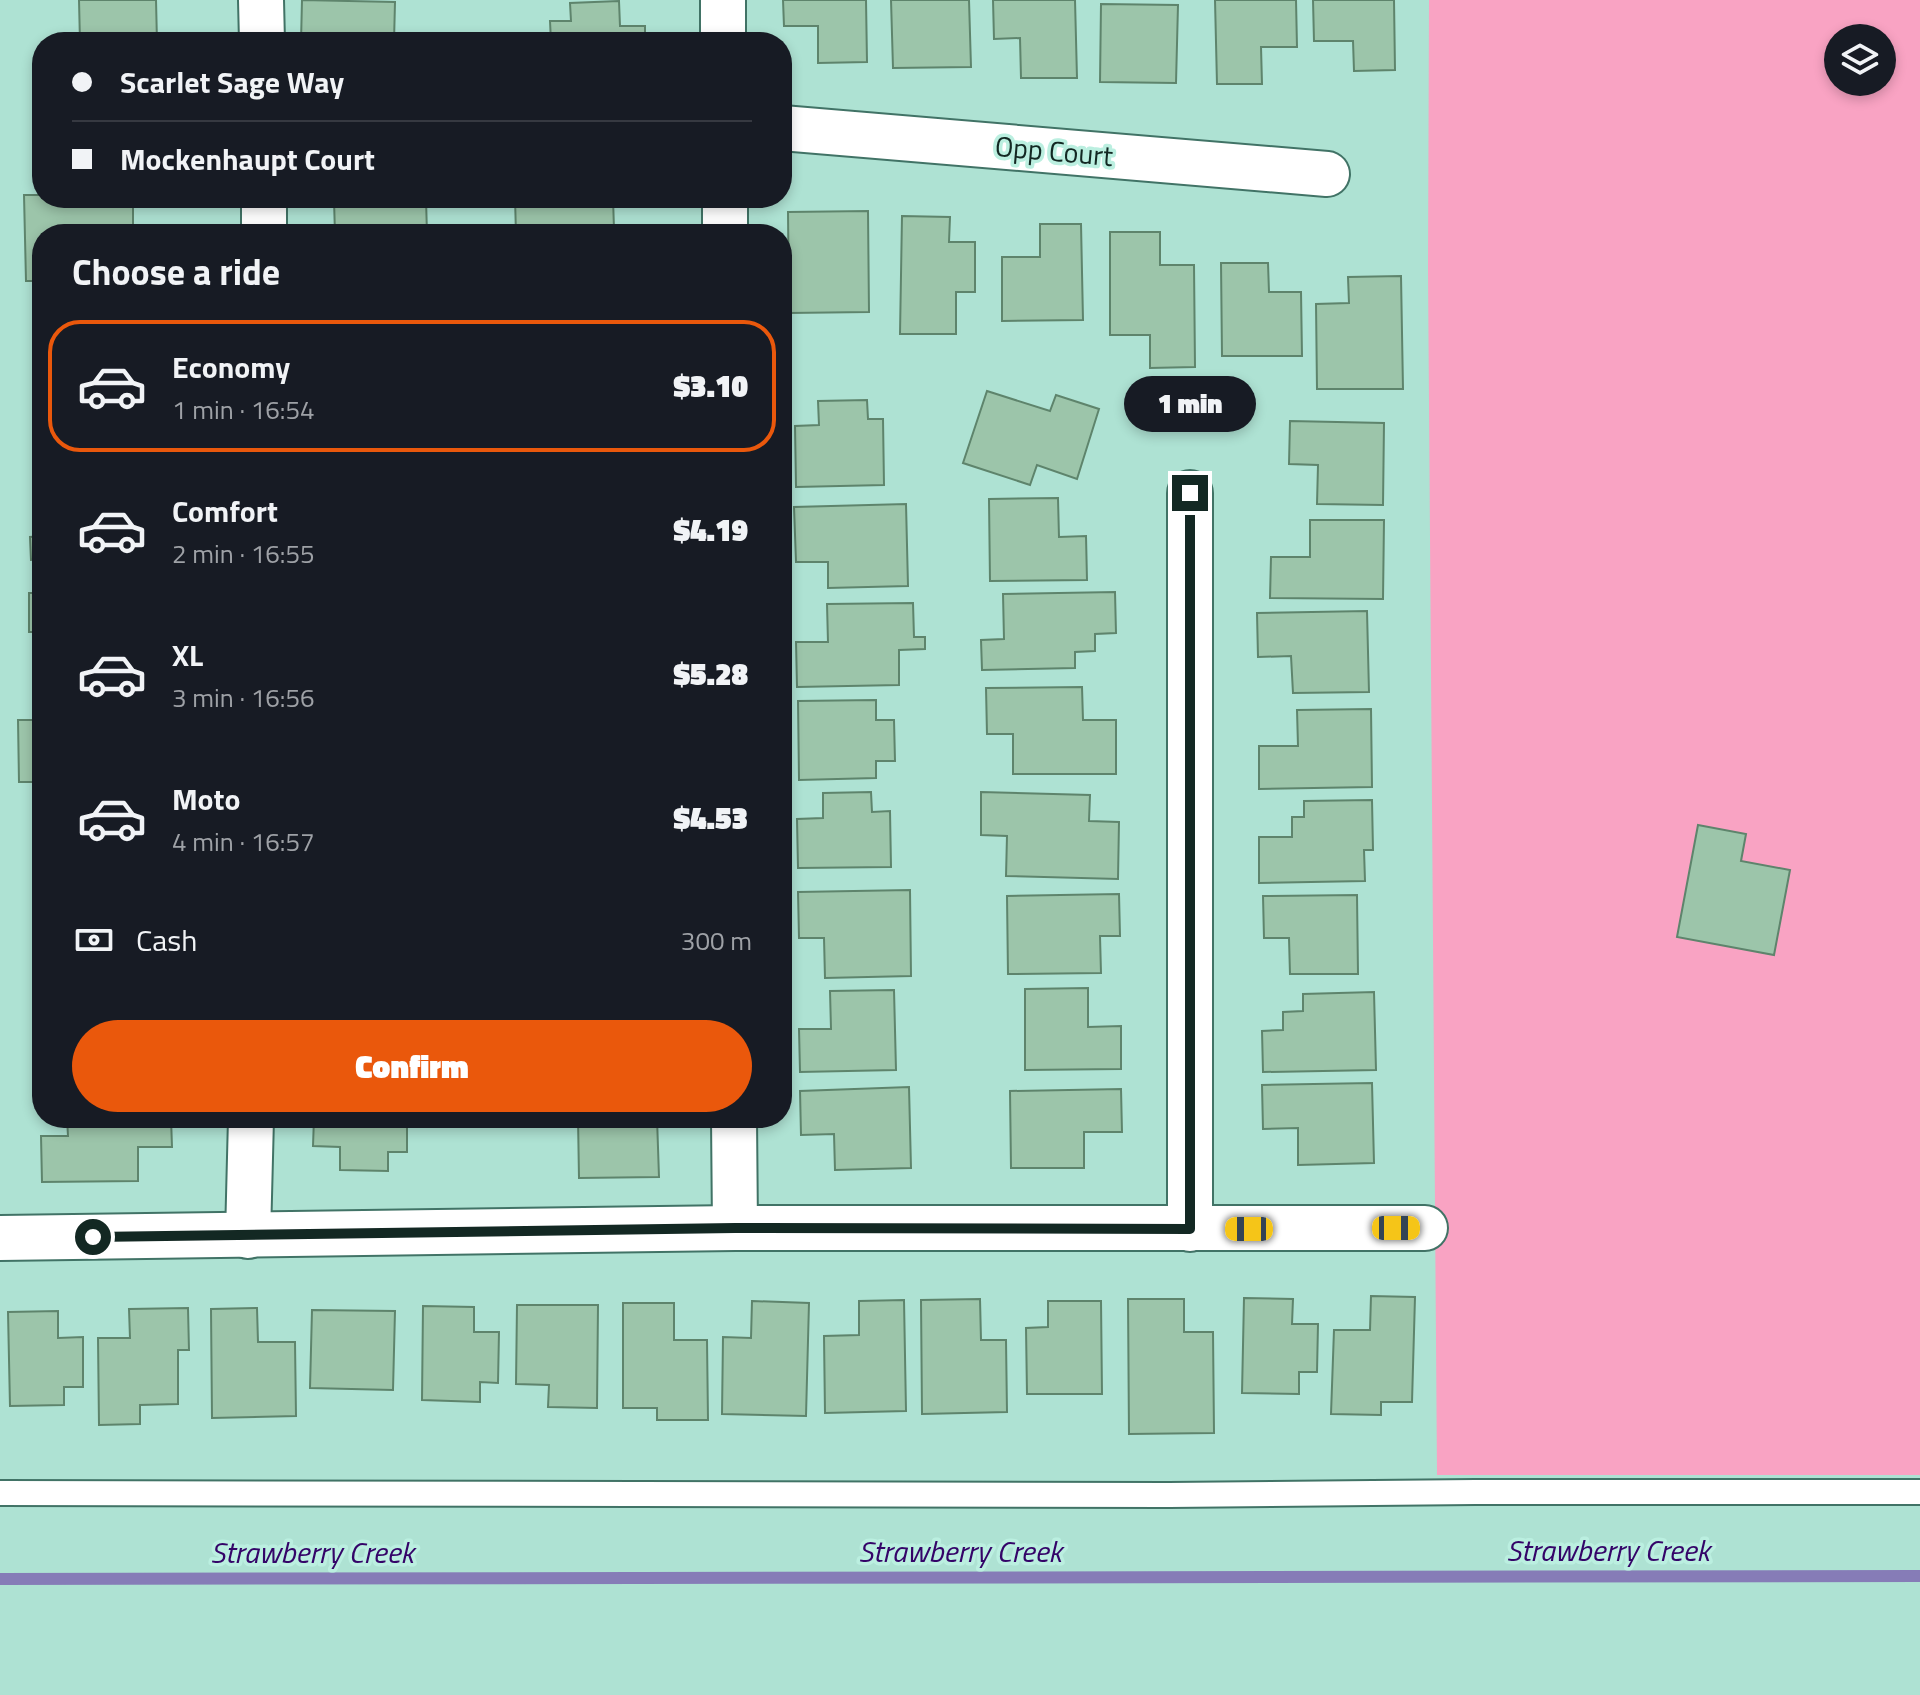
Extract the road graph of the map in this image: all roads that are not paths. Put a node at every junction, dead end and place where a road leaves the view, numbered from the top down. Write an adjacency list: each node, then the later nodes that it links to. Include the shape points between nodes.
1 (261, 0): 3 (street)
2 (723, 0): 4 (street)
3 (262, 32)
4 (723, 32)
5 (792, 129): 6 (street, Opp Court)
6 (1327, 174)
7 (1190, 493): 12 (street)
8 (251, 1128): 13 (street)
9 (734, 1128): 10 (street)
10 (735, 1228): 12 (street); 13 (street)
11 (1425, 1228): 12 (street)
12 (1190, 1229)
13 (248, 1236): 14 (street)
14 (0, 1238)
15 (1920, 1492): 16 (lane)
16 (0, 1493)

